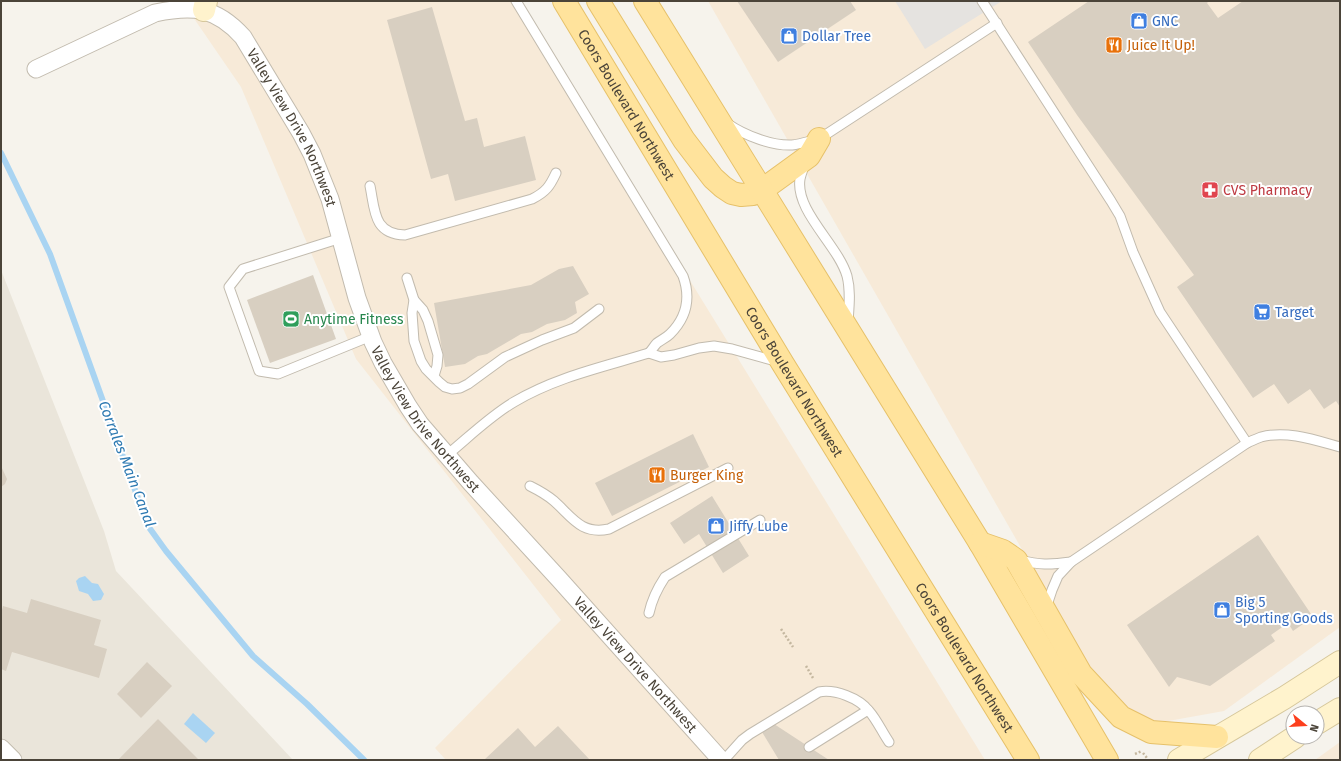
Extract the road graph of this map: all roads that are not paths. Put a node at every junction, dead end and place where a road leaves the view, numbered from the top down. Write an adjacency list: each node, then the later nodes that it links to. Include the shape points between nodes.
1 (516, 1): 20 (lane, via 683,276 687,287 685,313 678,325)
2 (564, 1): 21 (main road, Coors Boulevard Northwest)
3 (598, 1): 13 (main road, via 674,124 713,178 732,193 753,194)
4 (645, 1): 9 (main road)
5 (982, 1): 7 (lane)
6 (205, 6): 8 (street, Valley View Drive Northwest, via 155,14); 14 (street, Valley View Drive Northwest, via 233,26 243,37 294,120 321,175)
7 (997, 23): 10 (lane); 23 (lane, via 1120,216 1160,312)
8 (36, 69)
9 (717, 117): 10 (lane, via 734,128 765,140); 13 (main road)
10 (814, 148): 13 (main road); 18 (lane, via 800,178 800,192 803,203 837,256 846,276 850,303)
11 (556, 173): 12 (lane, via 542,194 532,199 405,235 395,234 381,226 377,219)
12 (370, 186)
13 (762, 190): 18 (main road)
14 (341, 238): 19 (street, Valley View Drive Northwest, via 357,298); 19 (lane, via 243,268 229,287 259,371 278,374)
15 (408, 278): 16 (lane)
16 (414, 300): 22 (lane, via 414,340 421,360); 22 (lane, via 428,321 438,355)
17 (600, 309): 22 (lane, via 574,328 505,357 460,388 445,387)
18 (847, 327): 29 (main road)
19 (371, 336): 25 (street, Valley View Drive Northwest, via 383,363 408,406)
20 (649, 353): 21 (lane, via 661,357 714,346); 25 (lane, via 573,375 533,392 494,416)
21 (783, 364): 46 (main road, Coors Boulevard Northwest)
22 (434, 376)
23 (1247, 443): 24 (lane, via 1261,437 1292,435); 31 (lane)
24 (1340, 447)
25 (447, 455): 44 (street, Valley View Drive Northwest)
26 (728, 468): 27 (lane, via 609,529 600,531 582,527 553,500)
27 (530, 486)
28 (760, 520): 33 (lane, via 665,577 654,595)
29 (980, 543): 30 (main road, via 1003,551); 47 (main road)
30 (1016, 560): 31 (lane, via 1051,565); 32 (main road)
31 (1071, 562): 32 (lane, via 1058,576)
32 (1046, 611): 38 (main road, via 1081,674 1121,717 1150,732)
33 (649, 613)
34 (1340, 662): 38 (street)
35 (1340, 709): 37 (street)
36 (868, 710): 39 (lane); 41 (lane); 45 (lane, via 843,694 819,692 750,734)
37 (1325, 718)
38 (1217, 737): 48 (street)
39 (889, 742)
40 (1285, 744): 49 (street)
41 (809, 747)
42 (1, 748): 43 (street)
43 (13, 760)
44 (721, 760)
45 (724, 760)
46 (1028, 760)
47 (1108, 760)
48 (1178, 760)
49 (1260, 760)

